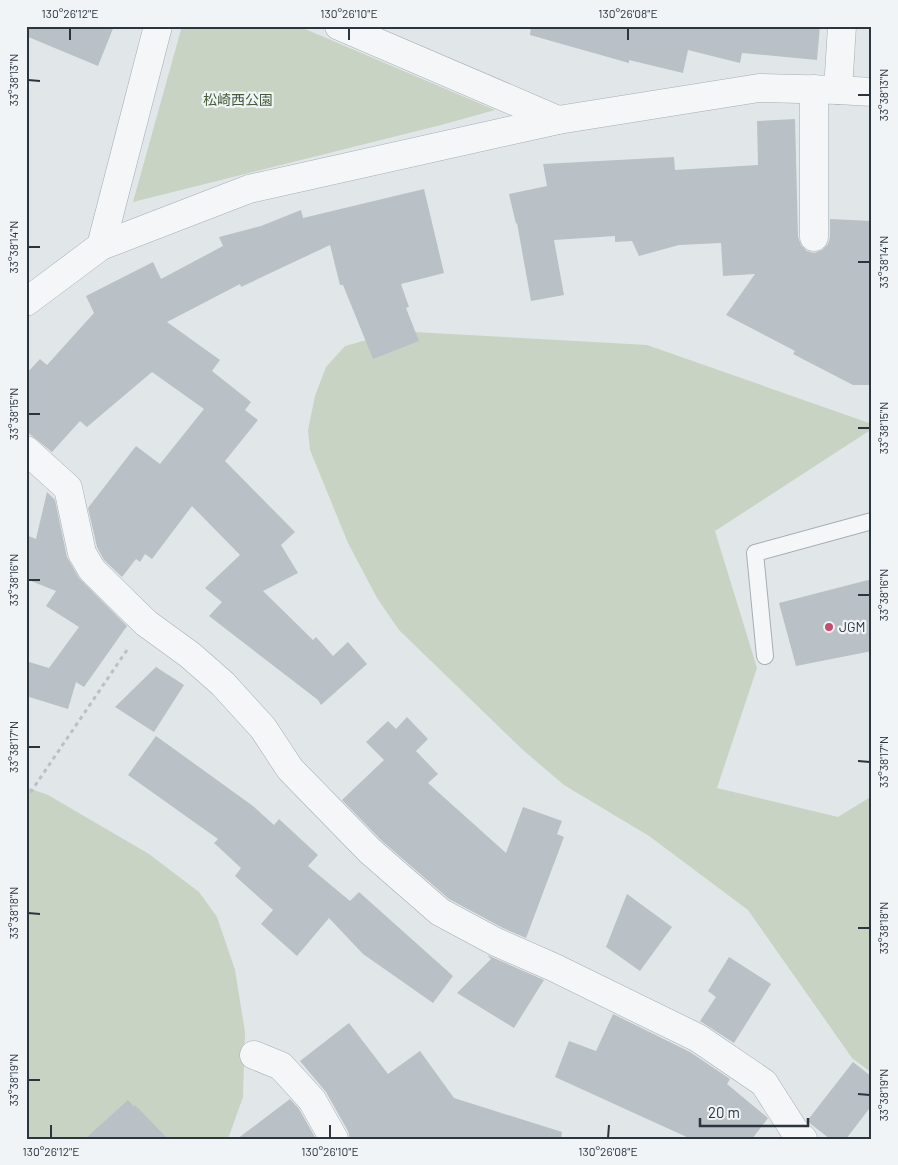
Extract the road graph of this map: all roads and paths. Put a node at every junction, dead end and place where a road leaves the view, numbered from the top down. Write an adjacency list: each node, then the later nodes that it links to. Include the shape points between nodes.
1 (158, 26): 8 (street)
2 (339, 26): 6 (street)
3 (842, 26): 4 (street)
4 (826, 89): 5 (street); 6 (street, via 759,88); 7 (street)
5 (872, 92)
6 (558, 120): 8 (street, via 249,189)
7 (814, 237)
8 (100, 246): 9 (street)
9 (26, 302)
10 (26, 450): 12 (street, via 68,488 82,553 92,570)
11 (872, 521): 13 (lane, via 755,553)
12 (146, 623): 14 (path); 17 (street, via 190,654 223,684 263,728 290,769 370,851 440,912 698,1038 764,1083)
13 (765, 656)
14 (26, 799)
15 (254, 1055): 16 (street, via 281,1066 312,1100)
16 (334, 1139)
17 (803, 1139)

